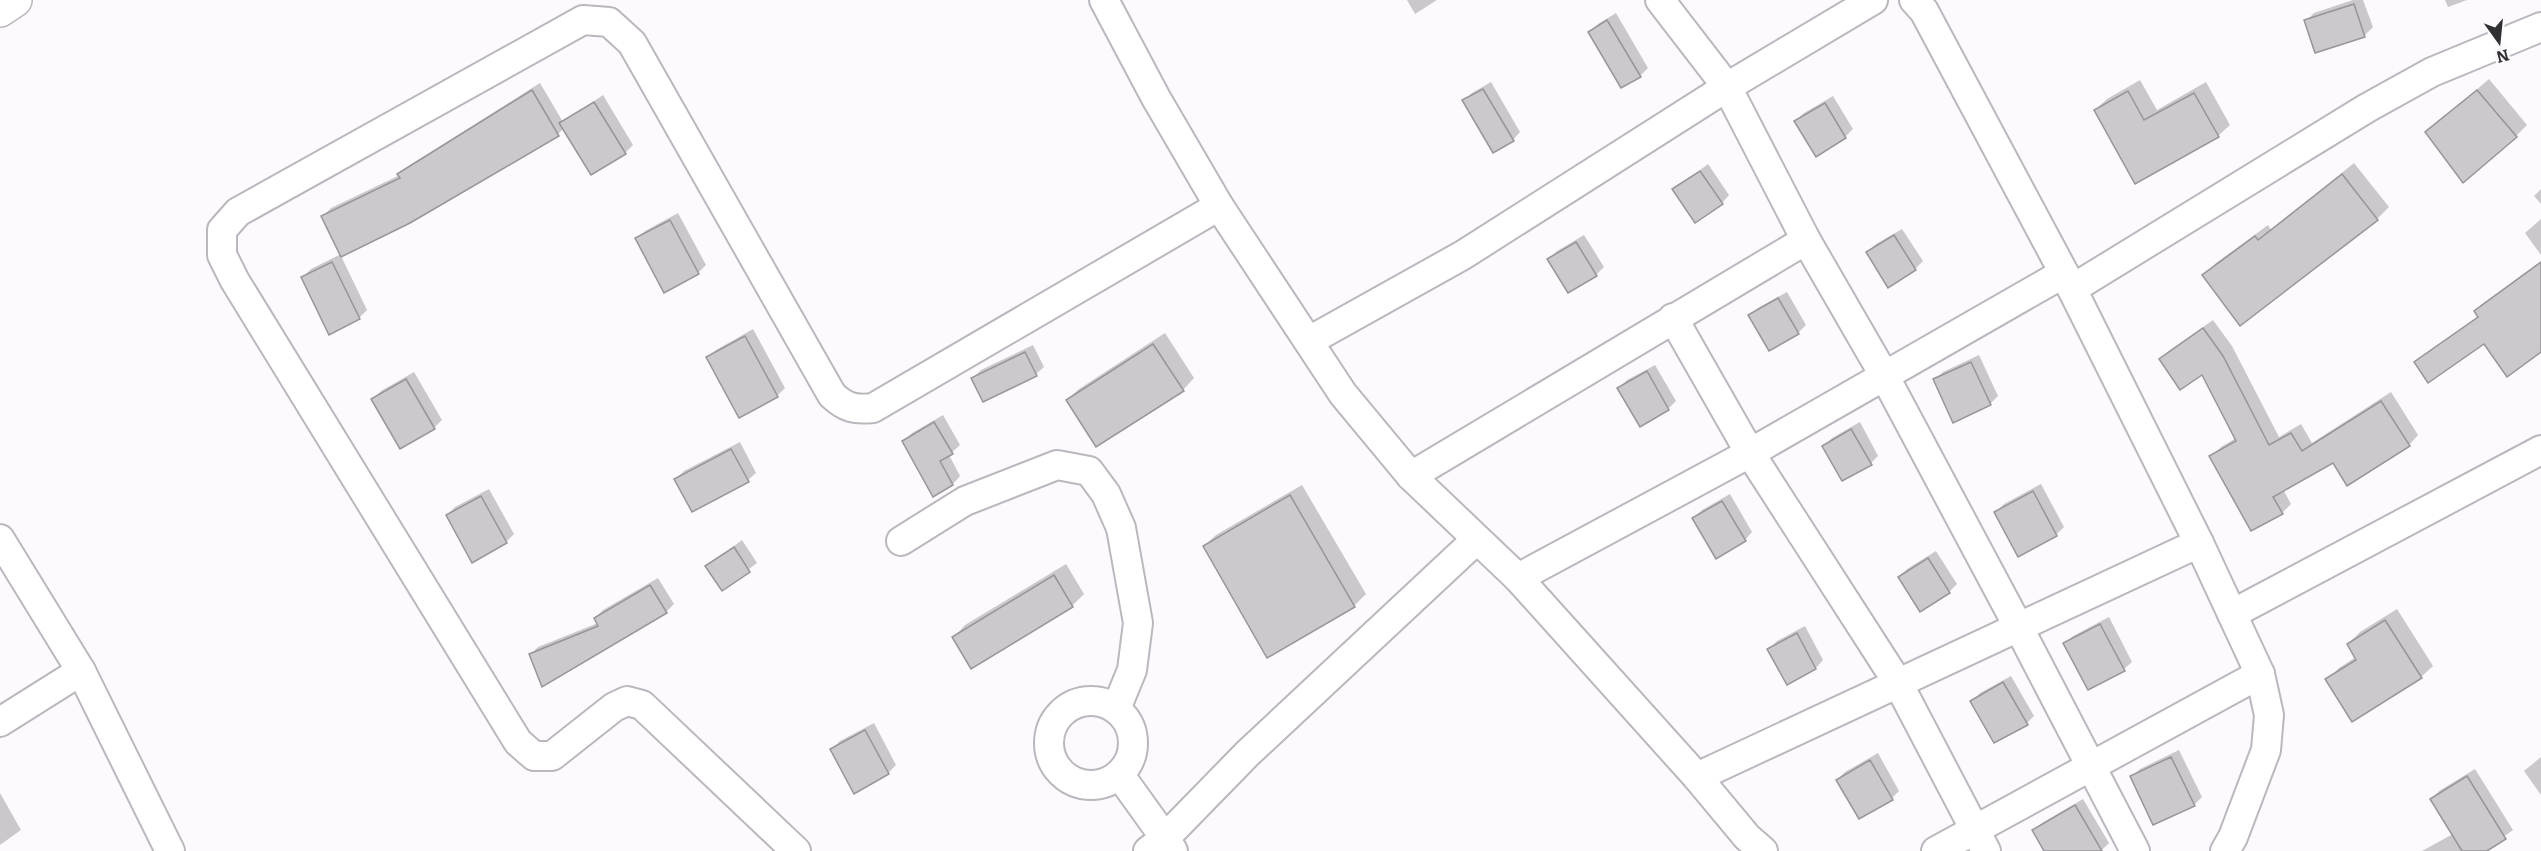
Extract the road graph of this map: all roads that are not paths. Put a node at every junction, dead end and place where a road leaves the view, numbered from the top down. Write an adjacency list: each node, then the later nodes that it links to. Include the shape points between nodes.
1 (15, 0): 6 (main road)
2 (1104, 0): 9 (street)
3 (1660, 0): 8 (street)
4 (1873, 0): 8 (street)
5 (1926, 4): 11 (street)
6 (0, 10)
7 (2541, 27): 11 (street, via 2432,72)
8 (1727, 87): 10 (street); 13 (street, via 1463,255)
9 (1219, 206): 13 (street); 36 (street, via 873,408 856,410 831,396 632,43 609,22 583,20 238,212 222,230 222,255 235,281 518,742 534,756 552,756 614,707 627,701 642,705)
10 (1806, 240): 12 (street); 14 (street)
11 (2068, 281): 14 (street); 21 (street)
12 (1673, 318): 15 (street); 17 (street)
13 (1309, 341): 17 (street, via 1343,394)
14 (1884, 375): 15 (street); 24 (street)
15 (1750, 453): 22 (street); 27 (street)
16 (2538, 461): 23 (street)
17 (1410, 476): 19 (street)
18 (0, 539): 25 (street)
19 (1476, 540): 22 (street); 34 (street, via 1247,754)
20 (901, 541): 28 (street, via 965,501 1057,465 1089,471 1106,494 1121,528 1138,624 1132,670)
21 (2199, 543): 23 (street); 24 (street)
22 (1518, 578): 32 (street)
23 (2232, 614): 26 (street)
24 (2019, 628): 27 (street); 30 (street)
25 (81, 670): 29 (street); 35 (street)
26 (2260, 674): 30 (street); 40 (street, via 2269,715 2266,750)
27 (1898, 683): 32 (street); 33 (street)
28 (1116, 709): 31 (street, via 1128,722 1133,741 1130,759); 31 (street, via 1100,701 1083,701 1067,708 1055,720 1049,736 1050,754 1057,769 1070,780 1104,783)
29 (0, 722)
30 (2092, 765): 33 (street); 39 (street)
31 (1119, 774): 34 (street)
32 (1697, 777): 37 (street)
33 (1980, 841): 38 (street)
34 (1162, 847)
35 (170, 851)
36 (796, 851)
37 (1763, 851)
38 (1936, 851)
39 (2135, 851)
40 (2225, 851)

